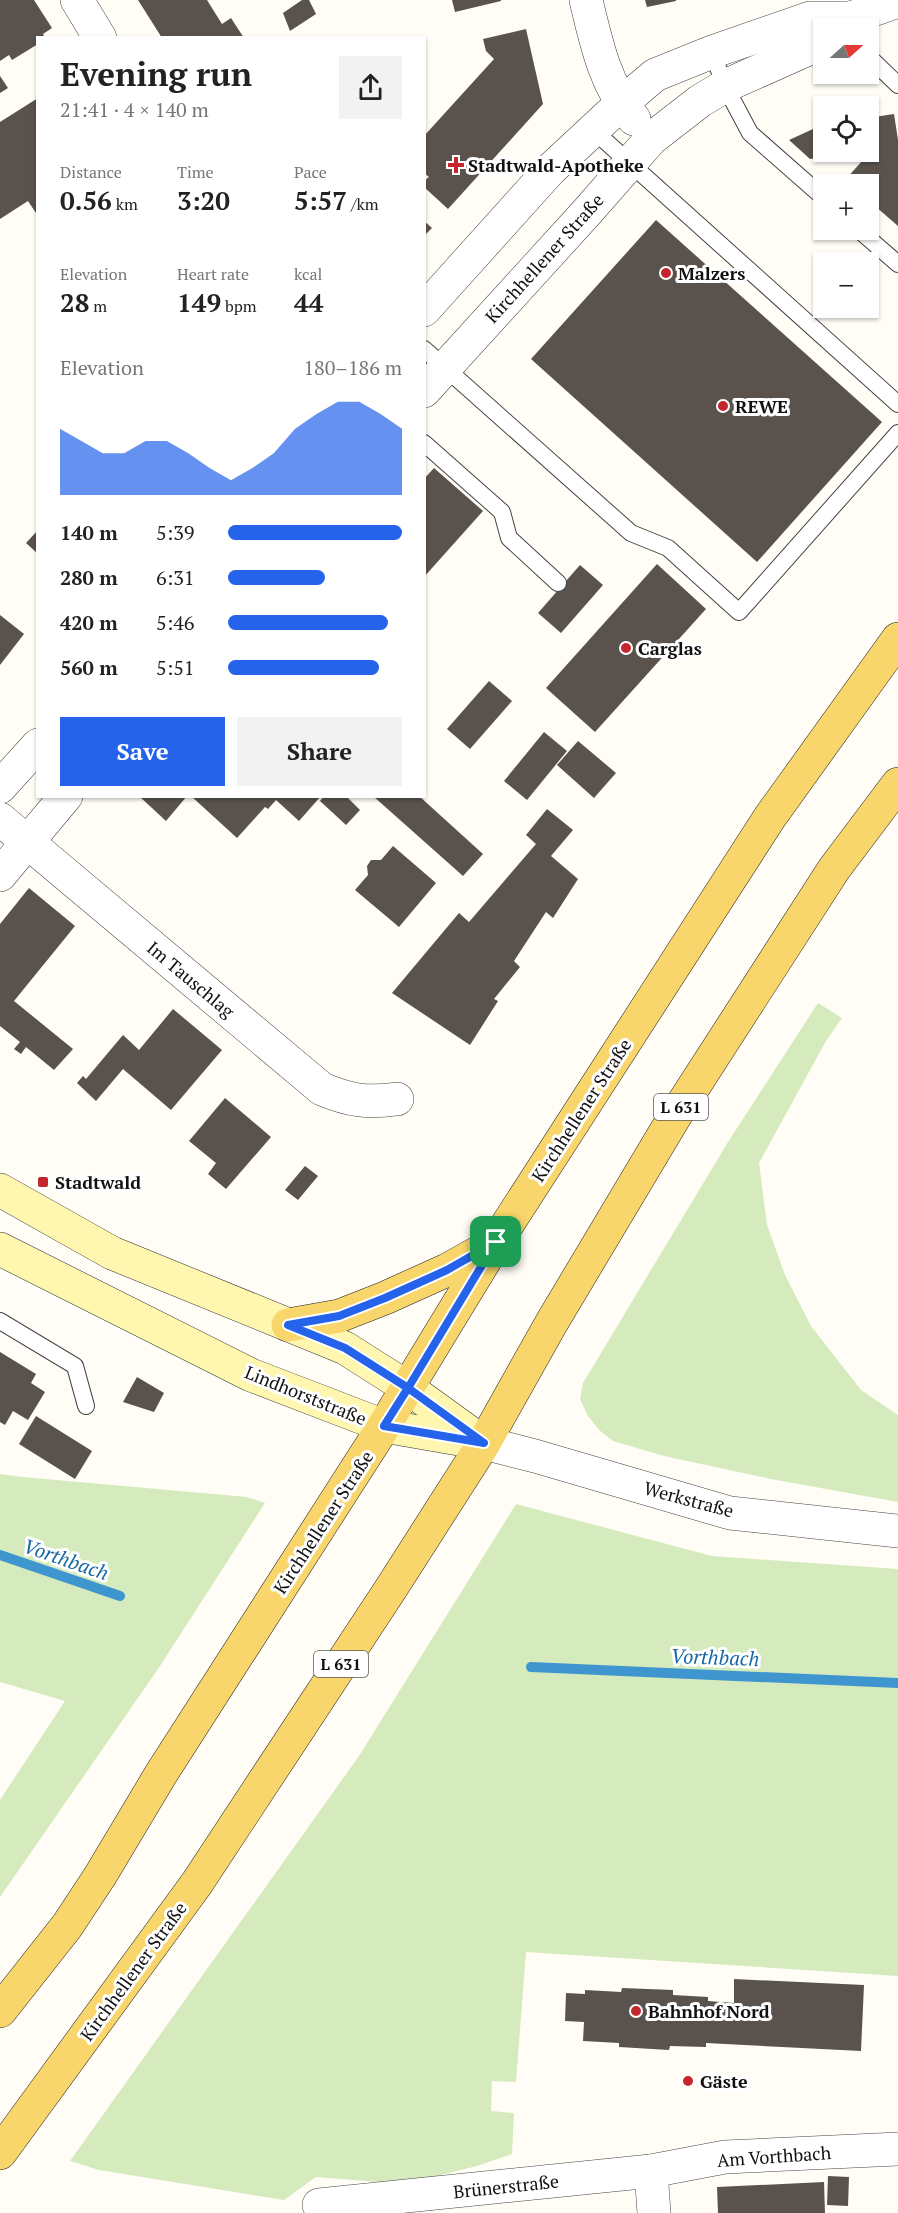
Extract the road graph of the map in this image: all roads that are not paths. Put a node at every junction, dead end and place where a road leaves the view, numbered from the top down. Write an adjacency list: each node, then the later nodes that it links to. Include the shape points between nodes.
1 (77, 0): 6 (street)
2 (586, 0): 12 (street, via 597,50)
3 (898, 1): 4 (street)
4 (863, 18)
5 (813, 19): 8 (street)
6 (99, 36)
7 (813, 47): 11 (street, Kirchhellener Straße)
8 (712, 52): 11 (lane); 12 (street, via 655,75)
9 (879, 67): 10 (lane)
10 (898, 85)
11 (725, 86): 14 (street, Kirchhellener Straße); 16 (lane, via 750,133)
12 (622, 103): 13 (street); 14 (street)
13 (593, 130): 15 (lane); 19 (street, via 550,170)
14 (651, 139): 15 (street, Kirchhellener Straße)
15 (628, 163): 20 (street, Kirchhellener Straße, via 587,212); 21 (lane)
16 (813, 188)
17 (870, 240): 18 (lane)
18 (898, 264)
19 (426, 308)
20 (431, 369): 22 (lane, via 631,533 668,548 739,612)
21 (897, 401)
22 (898, 433)
23 (426, 444): 24 (lane, via 502,512 509,538)
24 (558, 583)
25 (898, 639): 35 (main road, Kirchhellener Straße, via 770,817)
26 (36, 747): 28 (street)
27 (898, 784): 42 (main road, Kirchhellener Straße / L 631, via 834,869 678,1112)
28 (0, 787)
29 (64, 798): 31 (street)
30 (0, 819): 31 (street, Im Tauschlag)
31 (27, 841): 32 (street); 33 (street, Im Tauschlag, via 322,1089 346,1099)
32 (0, 875)
33 (397, 1099)
34 (0, 1190): 38 (street, via 112,1253)
35 (496, 1242): 38 (main road, via 447,1270 339,1316); 39 (main road, Kirchhellener Straße)
36 (0, 1250): 41 (street, Lindhorststraße, via 251,1375)
37 (0, 1321): 40 (lane, via 75,1366)
38 (288, 1325): 39 (street, via 345,1348)
39 (408, 1388): 41 (main road, Kirchhellener Straße); 42 (street)
40 (86, 1406)
41 (384, 1426): 42 (street, Lindhorststraße); 44 (main road, Kirchhellener Straße, via 100,1876 67,1926)
42 (484, 1443): 43 (street, Werkstraße, via 730,1513); 46 (main road, Kirchhellener Straße / L 631, via 197,1883)
43 (898, 1531)
44 (0, 2012)
45 (898, 2149): 47 (street, Am Vorthbach, via 726,2157)
46 (0, 2153)
47 (651, 2172): 48 (street, Brünerstraße); 49 (street)
48 (319, 2205)
49 (654, 2213)

